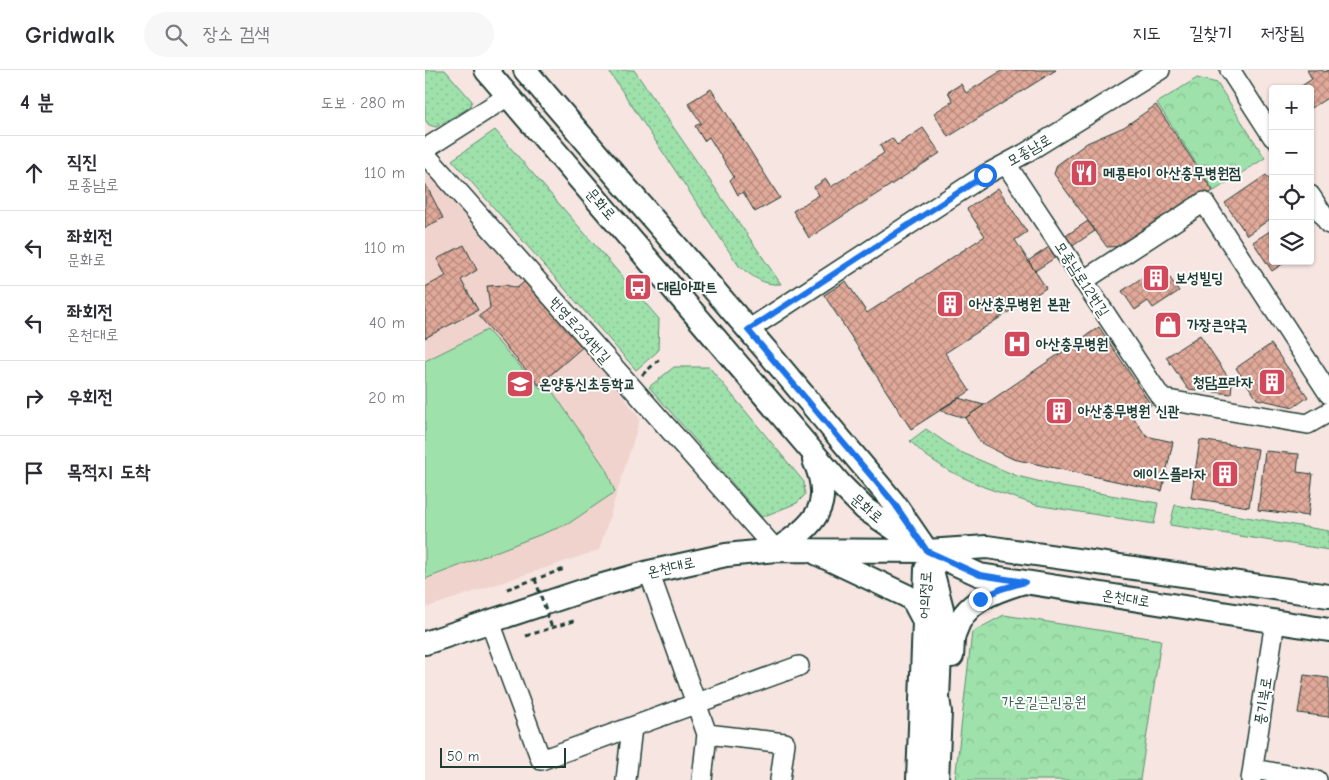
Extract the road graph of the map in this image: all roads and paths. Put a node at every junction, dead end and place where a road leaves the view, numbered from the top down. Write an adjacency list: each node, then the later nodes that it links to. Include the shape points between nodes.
1 (486, 70): 5 (main road, 문화로)
2 (525, 70): 13 (main road, 문화로)
3 (1160, 70): 9 (street, 모종남로)
4 (1230, 70): 6 (street)
5 (508, 96): 7 (street); 18 (main road, 문화로)
6 (1269, 131)
7 (425, 149)
8 (425, 154): 15 (street, 번영로234번길)
9 (1006, 164): 12 (street, 모종남로12번길); 13 (street, 모종남로)
10 (1314, 202): 11 (street)
11 (1329, 224)
12 (1083, 281): 16 (street, via 1203,202); 17 (street, 모종남로12번길, via 1162,399 1308,424)
13 (748, 330): 21 (main road, 문화로, via 894,503)
14 (661, 358): 15 (path)
15 (630, 386): 19 (street, 번영로234번길)
16 (1329, 394)
17 (1329, 412)
18 (807, 445): 19 (main road, via 819,472 823,493 817,516 799,536); 21 (main road, 문화로, via 865,509)
19 (776, 550): 20 (main road, 온천대로); 23 (main road, 온천대로, via 726,555)
20 (810, 550): 21 (main road, 온천대로); 28 (main road, via 907,596)
21 (927, 551): 25 (main road, 온천대로, via 980,575); 27 (main road, 온천대로, via 987,547); 28 (main road, 어의정로); 38 (main road, 어의정로, via 942,609)
22 (563, 570): 24 (path)
23 (649, 572): 31 (main road, 온천대로); 37 (street)
24 (535, 579): 26 (path); 32 (path, bridge)
25 (1025, 582): 30 (main road, 온천대로); 38 (main road, via 980,599 965,612 955,632 948,692)
26 (507, 588)
27 (1329, 596)
28 (923, 619): 45 (main road, 어의정로)
29 (577, 620): 32 (path)
30 (1275, 621): 33 (main road, 온천대로); 41 (street, 풍기북로)
31 (490, 622): 35 (main road, 온천대로); 39 (street, via 541,760)
32 (552, 628): 34 (path)
33 (1329, 630)
34 (526, 636)
35 (425, 643)
36 (799, 666): 37 (street)
37 (697, 703): 39 (street); 40 (street)
38 (940, 712): 46 (main road, 어의정로)
39 (632, 727): 42 (street)
40 (707, 734): 43 (street); 44 (street, via 785,743)
41 (1252, 774): 47 (street)
42 (626, 780)
43 (702, 780)
44 (780, 780)
45 (918, 780)
46 (937, 780)
47 (1317, 780)

